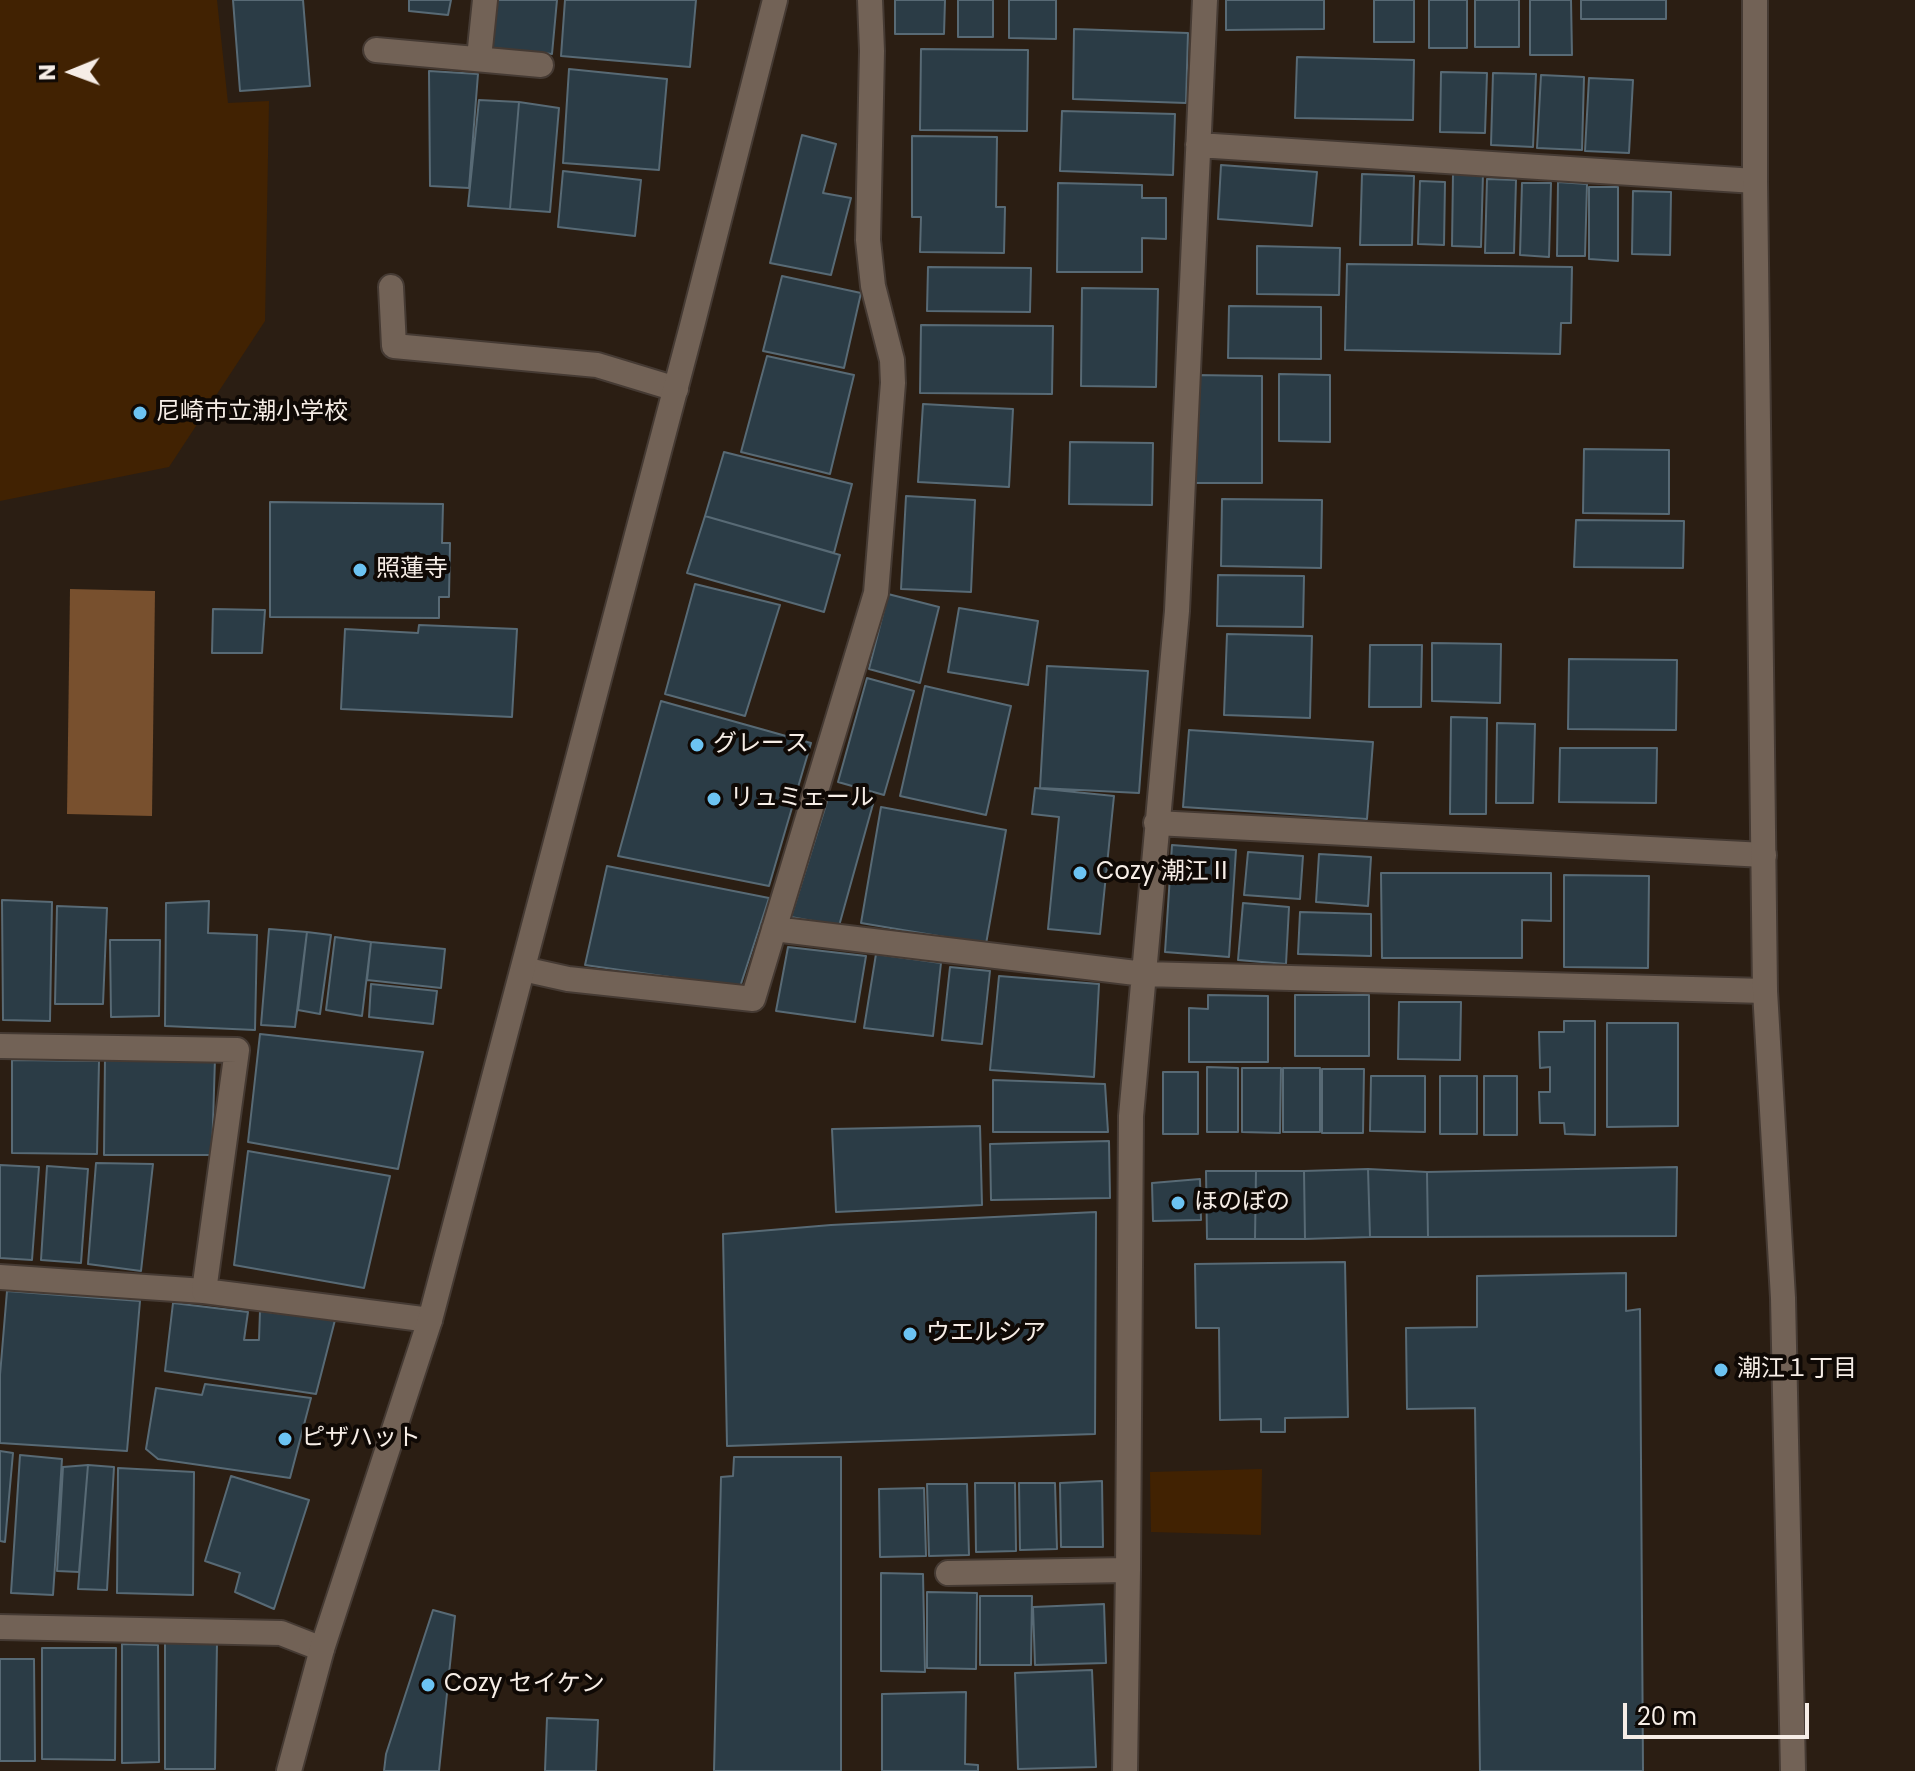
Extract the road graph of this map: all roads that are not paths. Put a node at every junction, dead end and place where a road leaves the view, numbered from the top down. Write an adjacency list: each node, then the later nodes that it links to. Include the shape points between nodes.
1 (485, 0): 7 (street)
2 (775, 0): 12 (street)
3 (870, 0): 15 (street, via 868,240 893,383 876,593)
4 (1205, 0): 9 (street)
5 (1755, 0): 10 (street)
6 (376, 50): 7 (street)
7 (479, 58): 8 (street)
8 (541, 65)
9 (1198, 145): 10 (street); 13 (street, via 1177,611)
10 (1755, 181): 14 (street)
11 (391, 287): 12 (street, via 394,346 597,365)
12 (676, 389): 16 (street)
13 (1156, 823): 14 (street); 17 (street)
14 (1764, 855): 18 (street)
15 (774, 929): 16 (street, via 753,999 568,979); 17 (street)
16 (523, 969): 22 (street)
17 (1144, 974): 18 (street); 23 (street, via 1131,1116)
18 (1765, 991): 29 (street, via 1783,1298)
19 (0, 1046): 21 (street, via 237,1050)
20 (0, 1277): 21 (street)
21 (204, 1291): 22 (street)
22 (430, 1320): 26 (street)
23 (1128, 1570): 24 (street); 28 (street)
24 (948, 1573)
25 (0, 1627): 26 (street, via 281,1633)
26 (322, 1649): 27 (street)
27 (289, 1771)
28 (1125, 1771)
29 (1793, 1771)

